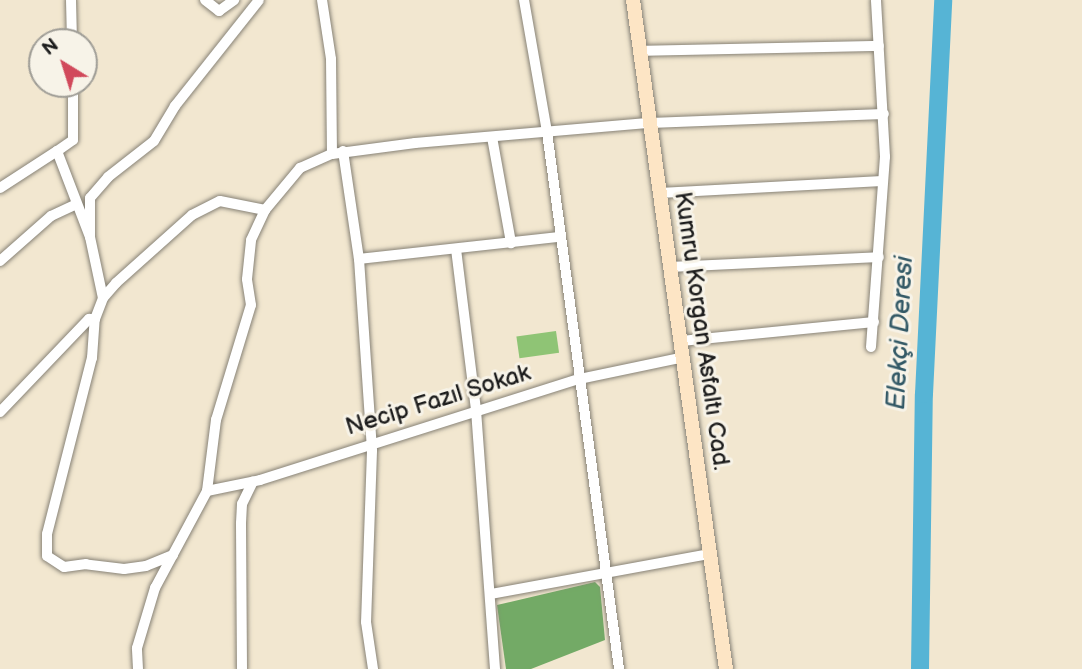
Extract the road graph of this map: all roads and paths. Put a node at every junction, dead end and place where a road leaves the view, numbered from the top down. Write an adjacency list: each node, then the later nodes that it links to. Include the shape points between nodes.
1 (71, 0): 9 (street)
2 (205, 0): 3 (street, via 219,11)
3 (234, 0)
4 (259, 0): 25 (street, via 175,106 154,141 108,177 90,198)
5 (321, 0): 19 (street, via 331,59)
6 (524, 0): 15 (street)
7 (633, 0): 11 (main road, Kumru Korgan Asfaltı Cad.)
8 (876, 0): 10 (street)
9 (72, 28)
10 (879, 46): 11 (street); 13 (street)
11 (639, 51): 14 (main road, Kumru Korgan Asfaltı Cad.)
12 (73, 98): 17 (street, via 73,140)
13 (884, 114): 14 (street); 20 (street)
14 (650, 124): 15 (street); 22 (main road, Kumru Korgan Asfaltı Cad.)
15 (547, 132): 16 (street); 26 (street)
16 (492, 137): 18 (street); 27 (street)
17 (57, 151): 21 (street); 23 (street)
18 (343, 151): 19 (street); 30 (street)
19 (332, 154): 24 (street, via 300,168)
20 (881, 181): 22 (street); 29 (street)
21 (0, 188)
22 (660, 193): 32 (main road, Kumru Korgan Asfaltı Cad.)
23 (75, 205): 25 (street); 31 (street, via 51,216)
24 (265, 210): 33 (street, via 232,201 209,204); 44 (street, via 251,240 247,279 251,305 216,420)
25 (90, 237): 33 (street)
26 (559, 237): 27 (street); 39 (street)
27 (511, 243): 28 (street)
28 (456, 249): 30 (street); 40 (street)
29 (879, 257): 32 (street); 35 (street)
30 (359, 259): 42 (street)
31 (0, 261)
32 (669, 267): 36 (main road, Kumru Korgan Asfaltı Cad.)
33 (103, 298): 34 (street)
34 (95, 318): 41 (street); 46 (street, via 92,358 47,534 47,556 64,567 86,564 124,569)
35 (874, 322): 36 (street); 37 (street)
36 (681, 341): 38 (main road, Kumru Korgan Asfaltı Cad.)
37 (872, 346)
38 (684, 357): 39 (street, Necip Fazıl Sokak); 45 (main road, Kumru Korgan Asfaltı Cad.)
39 (579, 379): 40 (street, Necip Fazıl Sokak); 47 (street)
40 (476, 410): 42 (street, Necip Fazıl Sokak); 48 (street)
41 (0, 412)
42 (370, 443): 43 (street, Necip Fazıl Sokak); 51 (street, via 366,622)
43 (253, 481): 44 (street, Necip Fazıl Sokak); 50 (street, via 242,505)
44 (207, 491): 46 (street)
45 (710, 554): 47 (street); 54 (main road, Kumru Korgan Asfaltı Cad.)
46 (173, 555): 49 (street, via 143,619)
47 (608, 572): 48 (street); 53 (street)
48 (491, 594): 52 (street)
49 (138, 669)
50 (242, 669)
51 (373, 669)
52 (494, 669)
53 (619, 669)
54 (726, 669)

